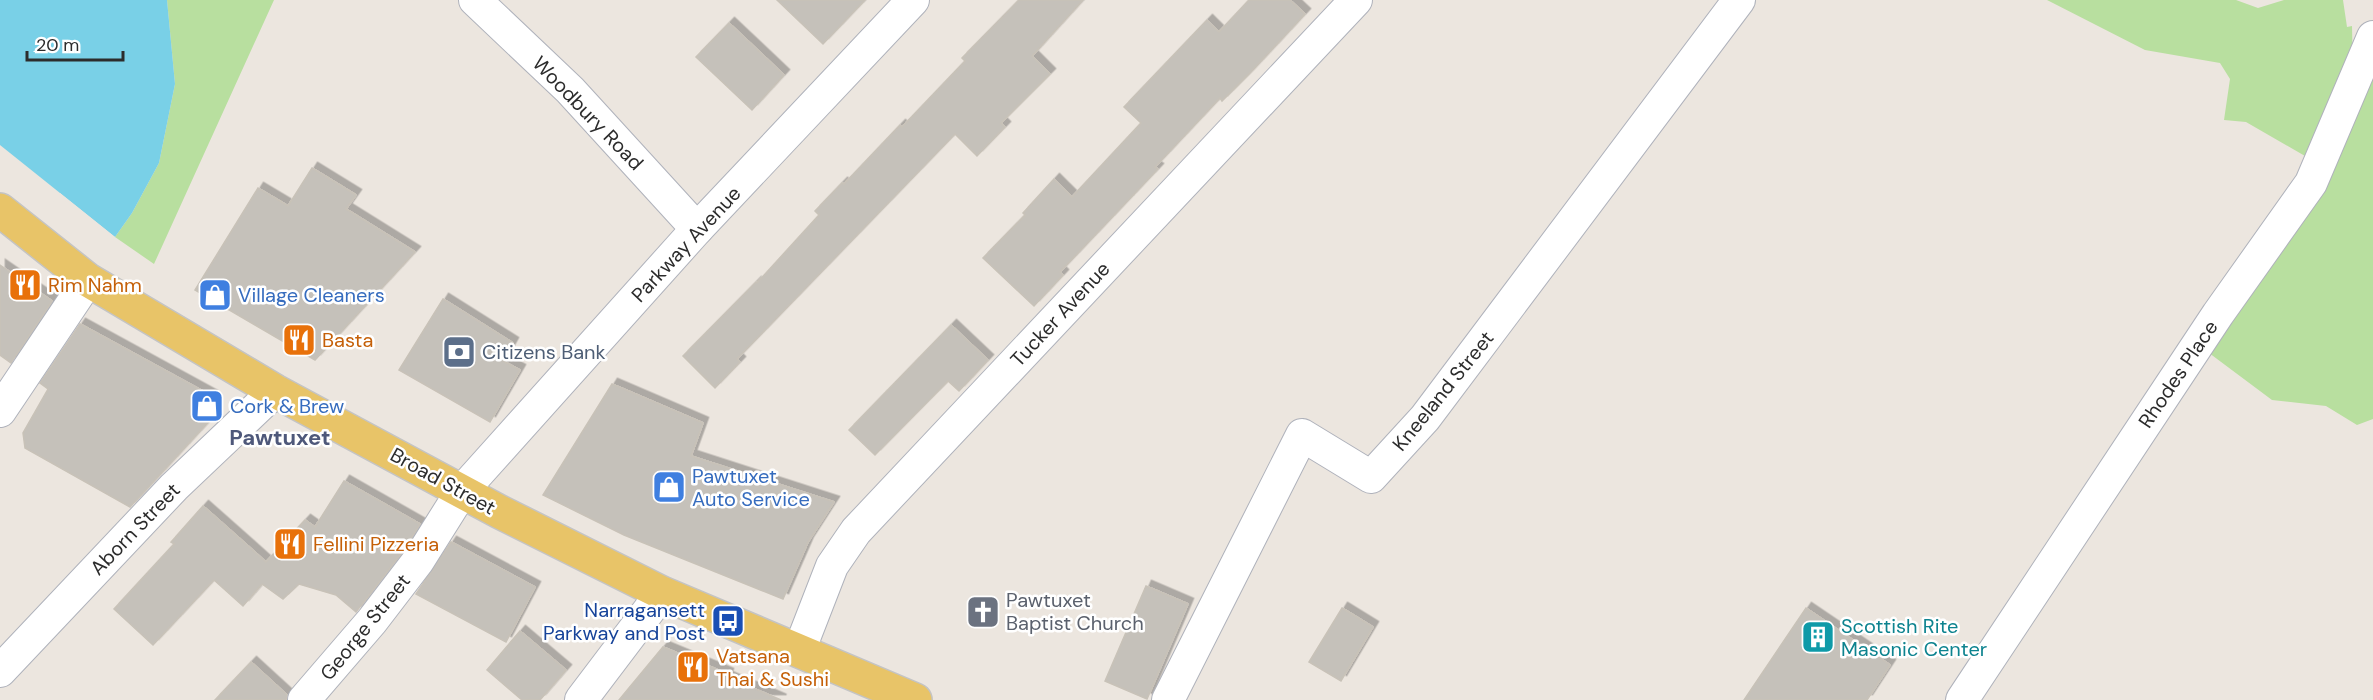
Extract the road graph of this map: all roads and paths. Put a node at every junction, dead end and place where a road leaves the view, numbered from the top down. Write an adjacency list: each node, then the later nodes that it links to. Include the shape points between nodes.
1 (475, 0): 7 (street, Woodbury Road, via 570,90)
2 (913, 0): 7 (street, Parkway Avenue)
3 (1356, 0): 13 (street, Tucker Avenue, via 856,531 832,567)
4 (1739, 0): 18 (street, Kneeland Street, via 1425,418 1371,477 1302,435)
5 (2373, 37): 19 (street, Rhodes Place, via 2311,183 2205,334)
6 (0, 210): 8 (main road, Broad Street)
7 (697, 230): 11 (street, Parkway Avenue)
8 (85, 277): 9 (main road, Broad Street); 10 (street)
9 (275, 391): 11 (main road, Broad Street); 14 (street, Aborn Street, via 174,487)
10 (0, 411)
11 (462, 490): 12 (main road, Broad Street); 15 (street, George Street, via 418,561)
12 (662, 592): 13 (main road, Broad Street); 16 (street)
13 (800, 651): 17 (main road, Broad Street)
14 (2, 665)
15 (304, 700)
16 (580, 700)
17 (915, 700)
18 (1168, 700)
19 (1962, 700)

